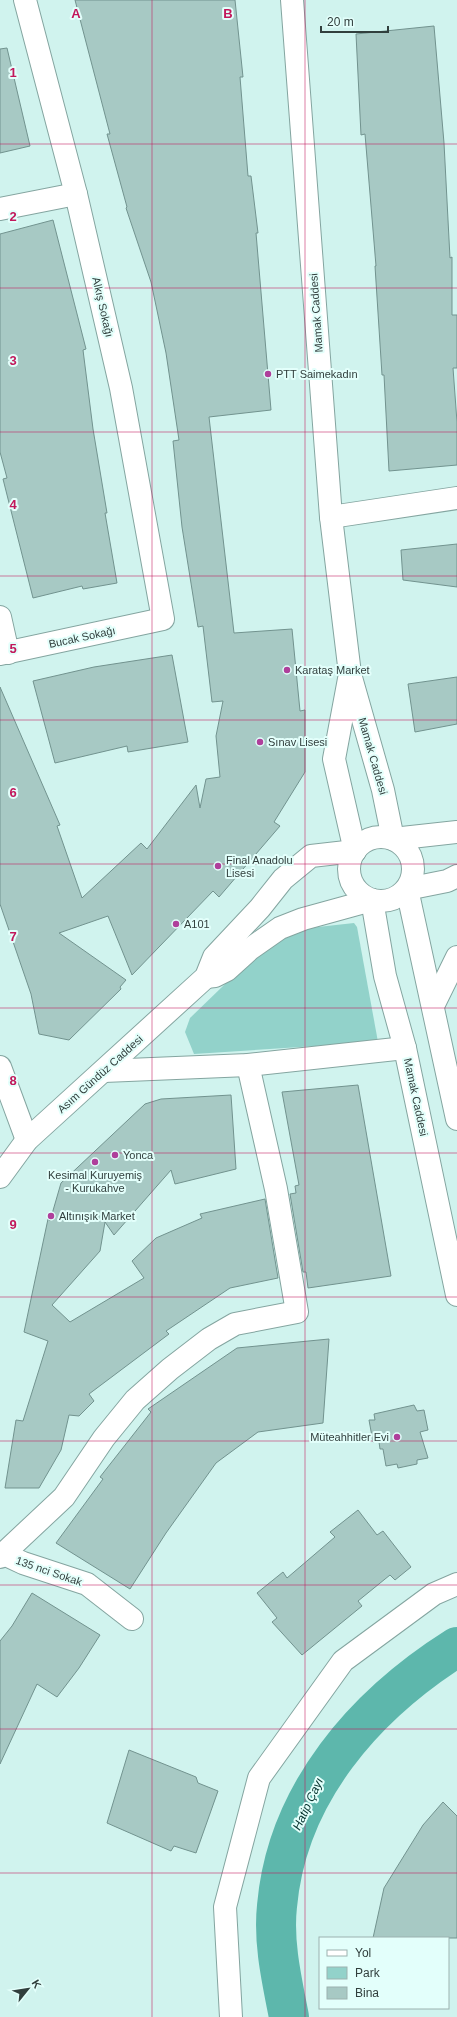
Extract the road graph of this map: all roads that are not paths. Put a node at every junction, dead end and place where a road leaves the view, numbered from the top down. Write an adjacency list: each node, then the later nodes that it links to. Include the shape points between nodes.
1 (25, 0): 3 (street, Alkış Sokağı)
2 (292, 0): 6 (street, Mamak Caddesi)
3 (76, 194): 4 (street); 8 (street, Alkış Sokağı, via 121,388)
4 (0, 209)
5 (457, 498): 6 (street)
6 (331, 517): 10 (street, Mamak Caddesi)
7 (0, 616): 9 (street)
8 (163, 618): 9 (street, Bucak Sokağı)
9 (4, 653)
10 (350, 674): 12 (street, Mamak Caddesi, via 383,790); 13 (street, Mamak Caddesi, via 334,759)
11 (457, 832): 12 (street)
12 (393, 839): 13 (street, via 370,839); 15 (street, via 408,852 412,861 414,871)
13 (355, 851): 16 (street, via 349,870 351,880 363,896); 18 (street, Asım Gündüz Caddesi, via 310,856 283,879 214,957)
14 (457, 876): 15 (street, via 446,881)
15 (407, 889): 16 (street, via 392,900); 19 (street)
16 (372, 900): 18 (street, Asım Gündüz Caddesi, via 280,928 250,949 227,970); 20 (street, Mamak Caddesi, via 385,976)
17 (457, 956): 19 (street)
18 (206, 977): 23 (street, Asım Gündüz Caddesi)
19 (432, 1006): 24 (street)
20 (405, 1048): 21 (street); 27 (street, Mamak Caddesi)
21 (248, 1065): 23 (street); 28 (street, via 276,1189 297,1312 235,1324 209,1339 170,1369 135,1400 104,1438 64,1497)
22 (0, 1067): 25 (street)
23 (104, 1071): 25 (street, Asım Gündüz Caddesi)
24 (457, 1118)
25 (28, 1140): 26 (street, Asım Gündüz Caddesi)
26 (0, 1177)
27 (457, 1295)
28 (2, 1556): 32 (street, 135 nci Sokak, via 87,1584)
29 (457, 1584): 30 (street)
30 (434, 1594): 31 (street); 33 (street, via 343,1661 259,1778 225,1907)
31 (457, 1598)
32 (132, 1619)
33 (231, 2017)

